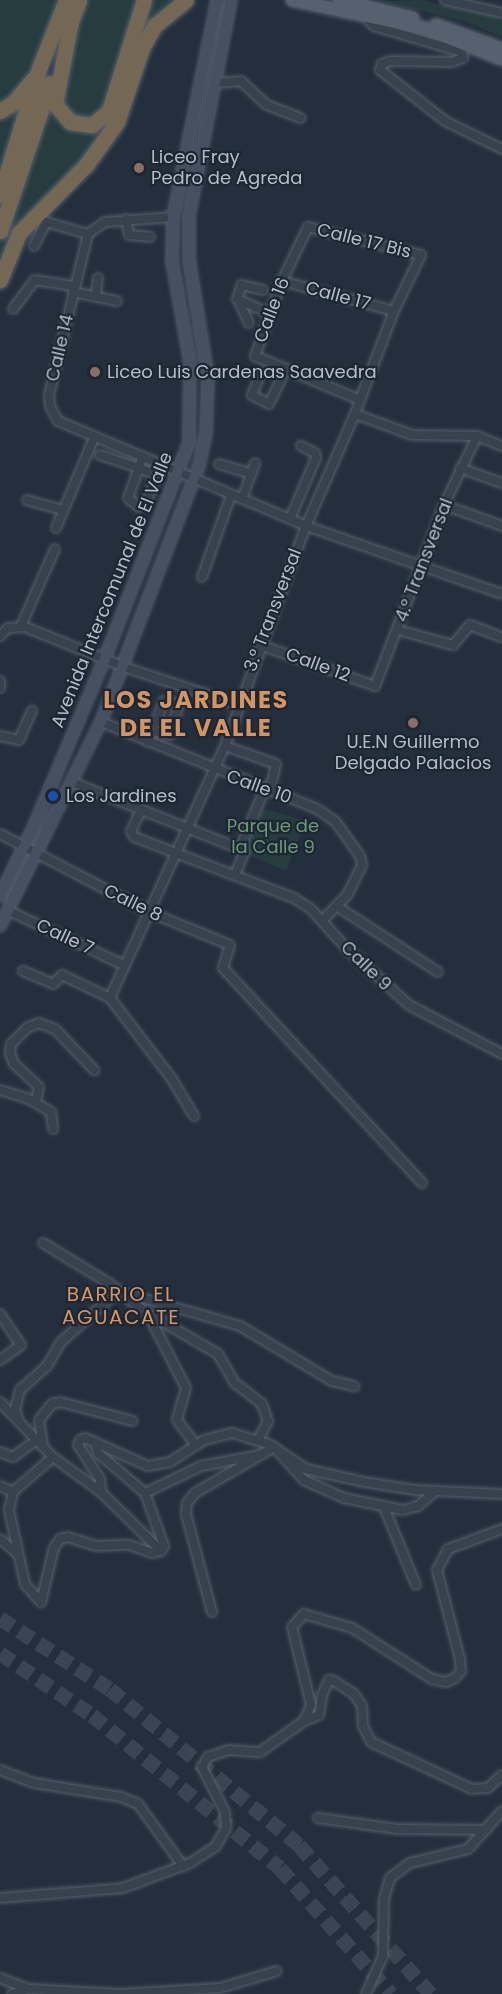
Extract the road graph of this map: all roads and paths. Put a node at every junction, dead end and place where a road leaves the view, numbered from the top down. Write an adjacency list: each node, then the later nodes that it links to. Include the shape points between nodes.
1 (66, 0): 18 (highway)
2 (79, 0): 13 (highway)
3 (144, 0): 13 (highway, via 109,111 98,123 85,126 64,117 54,97)
4 (186, 0): 33 (highway, via 154,26 142,48 117,122 86,165 20,233)
5 (217, 0): 14 (main road, Avenida Intercomunal de El Valle)
6 (231, 0): 15 (main road, Avenida Intercomunal de El Valle)
7 (292, 0): 12 (main road)
8 (340, 0): 16 (main road, via 466,34)
9 (445, 0): 10 (street)
10 (455, 1): 11 (street)
11 (502, 12)
12 (363, 15): 17 (main road, via 424,28); 22 (street, via 374,26 462,52 463,58 452,62 386,62 380,70 445,121)
13 (71, 20): 27 (highway)
14 (210, 39): 15 (main road); 24 (main road, Avenida Intercomunal de El Valle)
15 (223, 41): 19 (main road, Avenida Intercomunal de El Valle)
16 (502, 50)
17 (502, 58)
18 (40, 66): 20 (highway, via 21,95); 23 (highway)
19 (215, 83): 21 (street, via 241,81 267,105); 60 (main road, Avenida Intercomunal de El Valle, via 189,223 189,260 208,377 206,434)
20 (0, 111)
21 (301, 118)
22 (502, 149)
23 (0, 195)
24 (173, 217): 25 (street); 58 (main road, Avenida Intercomunal de El Valle, via 172,261 192,396 189,443)
25 (126, 219): 28 (street, via 100,223); 29 (street, via 129,235)
26 (308, 226): 31 (street, Calle 17 Bis); 34 (street, Calle 16)
27 (0, 231)
28 (88, 234): 30 (street, via 46,222); 35 (street, Calle 14)
29 (150, 237)
30 (34, 246)
31 (421, 255): 41 (street, 3.° Transversal)
32 (98, 278): 37 (street)
33 (0, 280)
34 (282, 281): 41 (street, Calle 17); 42 (street, Calle 16)
35 (74, 289): 37 (street); 40 (street, via 35,280); 49 (street, Calle 14, via 50,406 58,421)
36 (262, 290): 39 (street, via 242,285)
37 (96, 296): 38 (street)
38 (117, 301)
39 (239, 301): 42 (street); 43 (street)
40 (13, 309)
41 (394, 311): 46 (street, 3.° Transversal)
42 (270, 314): 44 (street, Calle 16, via 255,356)
43 (249, 323)
44 (286, 369): 45 (street, via 269,404 252,395); 46 (street, Calle 16)
45 (261, 372)
46 (360, 400): 47 (street, 3.° Transversal)
47 (355, 414): 48 (street, via 412,435); 68 (street, 3.° Transversal)
48 (477, 436): 51 (street); 57 (street, 4.° Transversal)
49 (94, 438): 53 (street, Calle 14); 66 (street)
50 (301, 446): 67 (street, via 315,453 316,458)
51 (502, 446)
52 (100, 455): 56 (street)
53 (142, 458): 56 (street); 58 (street, Calle 14)
54 (255, 463): 59 (street)
55 (219, 464): 59 (street)
56 (139, 468): 56 (street, via 128,502 143,507 158,478)
57 (460, 468): 61 (street); 65 (street, 4.° Transversal)
58 (179, 472): 60 (street, Calle 14); 80 (main road, Avenida Intercomunal de El Valle)
59 (251, 474): 63 (street)
60 (195, 480): 62 (street); 81 (main road, Avenida Intercomunal de El Valle)
61 (502, 483)
62 (231, 495): 63 (street); 73 (street)
63 (242, 499): 67 (street)
64 (27, 500): 66 (street)
65 (444, 505): 69 (street); 72 (street, 4.° Transversal)
66 (63, 510): 70 (street)
67 (290, 519): 68 (street)
68 (306, 526): 72 (street); 79 (street, 3.° Transversal)
69 (502, 526)
70 (56, 528)
71 (55, 549): 75 (street)
72 (420, 564): 74 (street); 76 (street, 4.° Transversal)
73 (202, 576)
74 (502, 594)
75 (18, 626): 77 (street); 80 (street)
76 (398, 630): 78 (street, via 453,645 470,625); 83 (street, 4.° Transversal)
77 (0, 636)
78 (502, 637)
79 (261, 645): 83 (street, Calle 12); 85 (street, 3.° Transversal)
80 (105, 658): 81 (street); 98 (main road, Avenida Intercomunal de El Valle)
81 (124, 667): 85 (street); 87 (main road, Avenida Intercomunal de El Valle)
82 (0, 681): 84 (street)
83 (375, 686)
84 (0, 688)
85 (238, 705): 91 (street, 3.° Transversal)
86 (32, 711): 89 (street, via 20,740)
87 (101, 722): 90 (street, Calle 10); 93 (main road, Avenida Intercomunal de El Valle)
88 (153, 731): 90 (street)
89 (0, 735)
90 (147, 741): 92 (street, Calle 10)
91 (225, 746): 92 (street, 3.° Transversal); 94 (street, via 276,764)
92 (214, 770): 94 (street, Calle 10); 96 (street, 3.° Transversal)
93 (74, 783): 95 (street); 100 (main road, Avenida Intercomunal de El Valle)
94 (267, 789): 99 (street); 104 (street, Calle 10, via 317,809 335,821 360,856 358,877)
95 (141, 810): 96 (street); 101 (street, Calle 9, via 131,834)
96 (189, 829): 99 (street); 101 (street, 3.° Transversal)
97 (0, 834): 98 (street)
98 (23, 848): 100 (street, Calle 8); 103 (main road, Avenida Intercomunal de El Valle)
99 (240, 849): 102 (street, via 245,851)
100 (38, 856): 105 (main road, Avenida Intercomunal de El Valle); 106 (street, Calle 8)
101 (176, 856): 102 (street, Calle 9); 106 (street, 3.° Transversal)
102 (235, 875): 107 (street, Calle 9, via 294,898)
103 (0, 896)
104 (338, 907): 107 (street, Calle 10); 111 (street)
105 (7, 910): 108 (main road, Avenida Intercomunal de El Valle); 109 (street, Calle 7)
106 (149, 912): 109 (street, 3.° Transversal); 119 (street, Calle 8, via 230,945 223,968)
107 (322, 921): 113 (street, Calle 9, via 409,1005)
108 (0, 926)
109 (122, 964): 112 (street, 3.° Transversal)
110 (23, 971): 112 (street, via 53,984 62,975)
111 (438, 972)
112 (110, 998): 117 (street, via 172,1079)
113 (502, 1054)
114 (94, 1070): 116 (street, via 55,1029 39,1023 27,1028 11,1044 10,1053 14,1064 39,1087)
115 (0, 1090): 116 (street)
116 (36, 1102): 118 (street, via 51,1112)
117 (194, 1116)
118 (52, 1129)
119 (422, 1183)
120 (43, 1243): 121 (street)
121 (118, 1291): 123 (street); 125 (street, via 240,1326 332,1381); 128 (street, via 61,1342 47,1366 20,1390 15,1410)
122 (0, 1314): 124 (street, via 21,1345)
123 (148, 1314): 130 (street, via 218,1354 235,1383 262,1404 268,1421); 132 (street, via 186,1388 177,1420)
124 (0, 1360)
125 (354, 1386)
126 (0, 1402): 128 (street)
127 (134, 1421): 134 (street, via 60,1402 52,1404 39,1420)
128 (20, 1425): 129 (street)
129 (36, 1440): 134 (street); 135 (street, via 13,1457)
130 (258, 1440): 132 (street, via 219,1433); 133 (street)
131 (95, 1442): 132 (street, via 148,1466 170,1462); 141 (street, via 85,1437 78,1445 100,1479); 142 (street, via 98,1453)
132 (196, 1445)
133 (274, 1447): 136 (street); 139 (street, via 306,1468 364,1482); 144 (street, via 304,1480 323,1491)
134 (43, 1448): 137 (street)
135 (0, 1452)
136 (261, 1455): 142 (street, via 201,1466); 150 (street, via 195,1493 187,1503 186,1514)
137 (53, 1457): 140 (street); 141 (street)
138 (0, 1486): 140 (street)
139 (435, 1491): 143 (street); 144 (street, via 418,1506)
140 (13, 1492): 148 (street, via 9,1510)
141 (101, 1492): 147 (street)
142 (145, 1493): 147 (street, via 164,1546)
143 (502, 1494)
144 (384, 1507): 149 (street)
145 (502, 1529): 151 (street, via 448,1548 437,1570 461,1671 446,1682 432,1679 403,1657 339,1622 304,1614 297,1617 292,1627 311,1705)
146 (0, 1539): 148 (street)
147 (161, 1551): 148 (street, via 152,1553 129,1545 95,1546 68,1537 60,1539 52,1555 41,1602 25,1584)
148 (18, 1554)
149 (416, 1585)
150 (212, 1612)
151 (304, 1721): 153 (street, via 319,1715 328,1680 333,1681 354,1694 362,1706 363,1726 371,1742 472,1789 488,1788); 157 (street, via 260,1752 228,1750 208,1757 202,1767 225,1812 226,1828 216,1846)
152 (0, 1770): 157 (street, via 34,1783 121,1797 138,1804)
153 (502, 1775)
154 (502, 1811): 156 (street)
155 (318, 1818): 156 (street, via 397,1829)
156 (486, 1830): 163 (street, via 468,1849 410,1863 394,1872 384,1899 383,1956)
157 (183, 1866): 158 (street, via 123,1888)
158 (0, 1898)
159 (277, 1971): 161 (street, via 220,1988 193,1990 120,1994)
160 (0, 1978): 161 (street)
161 (29, 1989): 162 (street)
162 (12, 1994)
163 (366, 1994)

